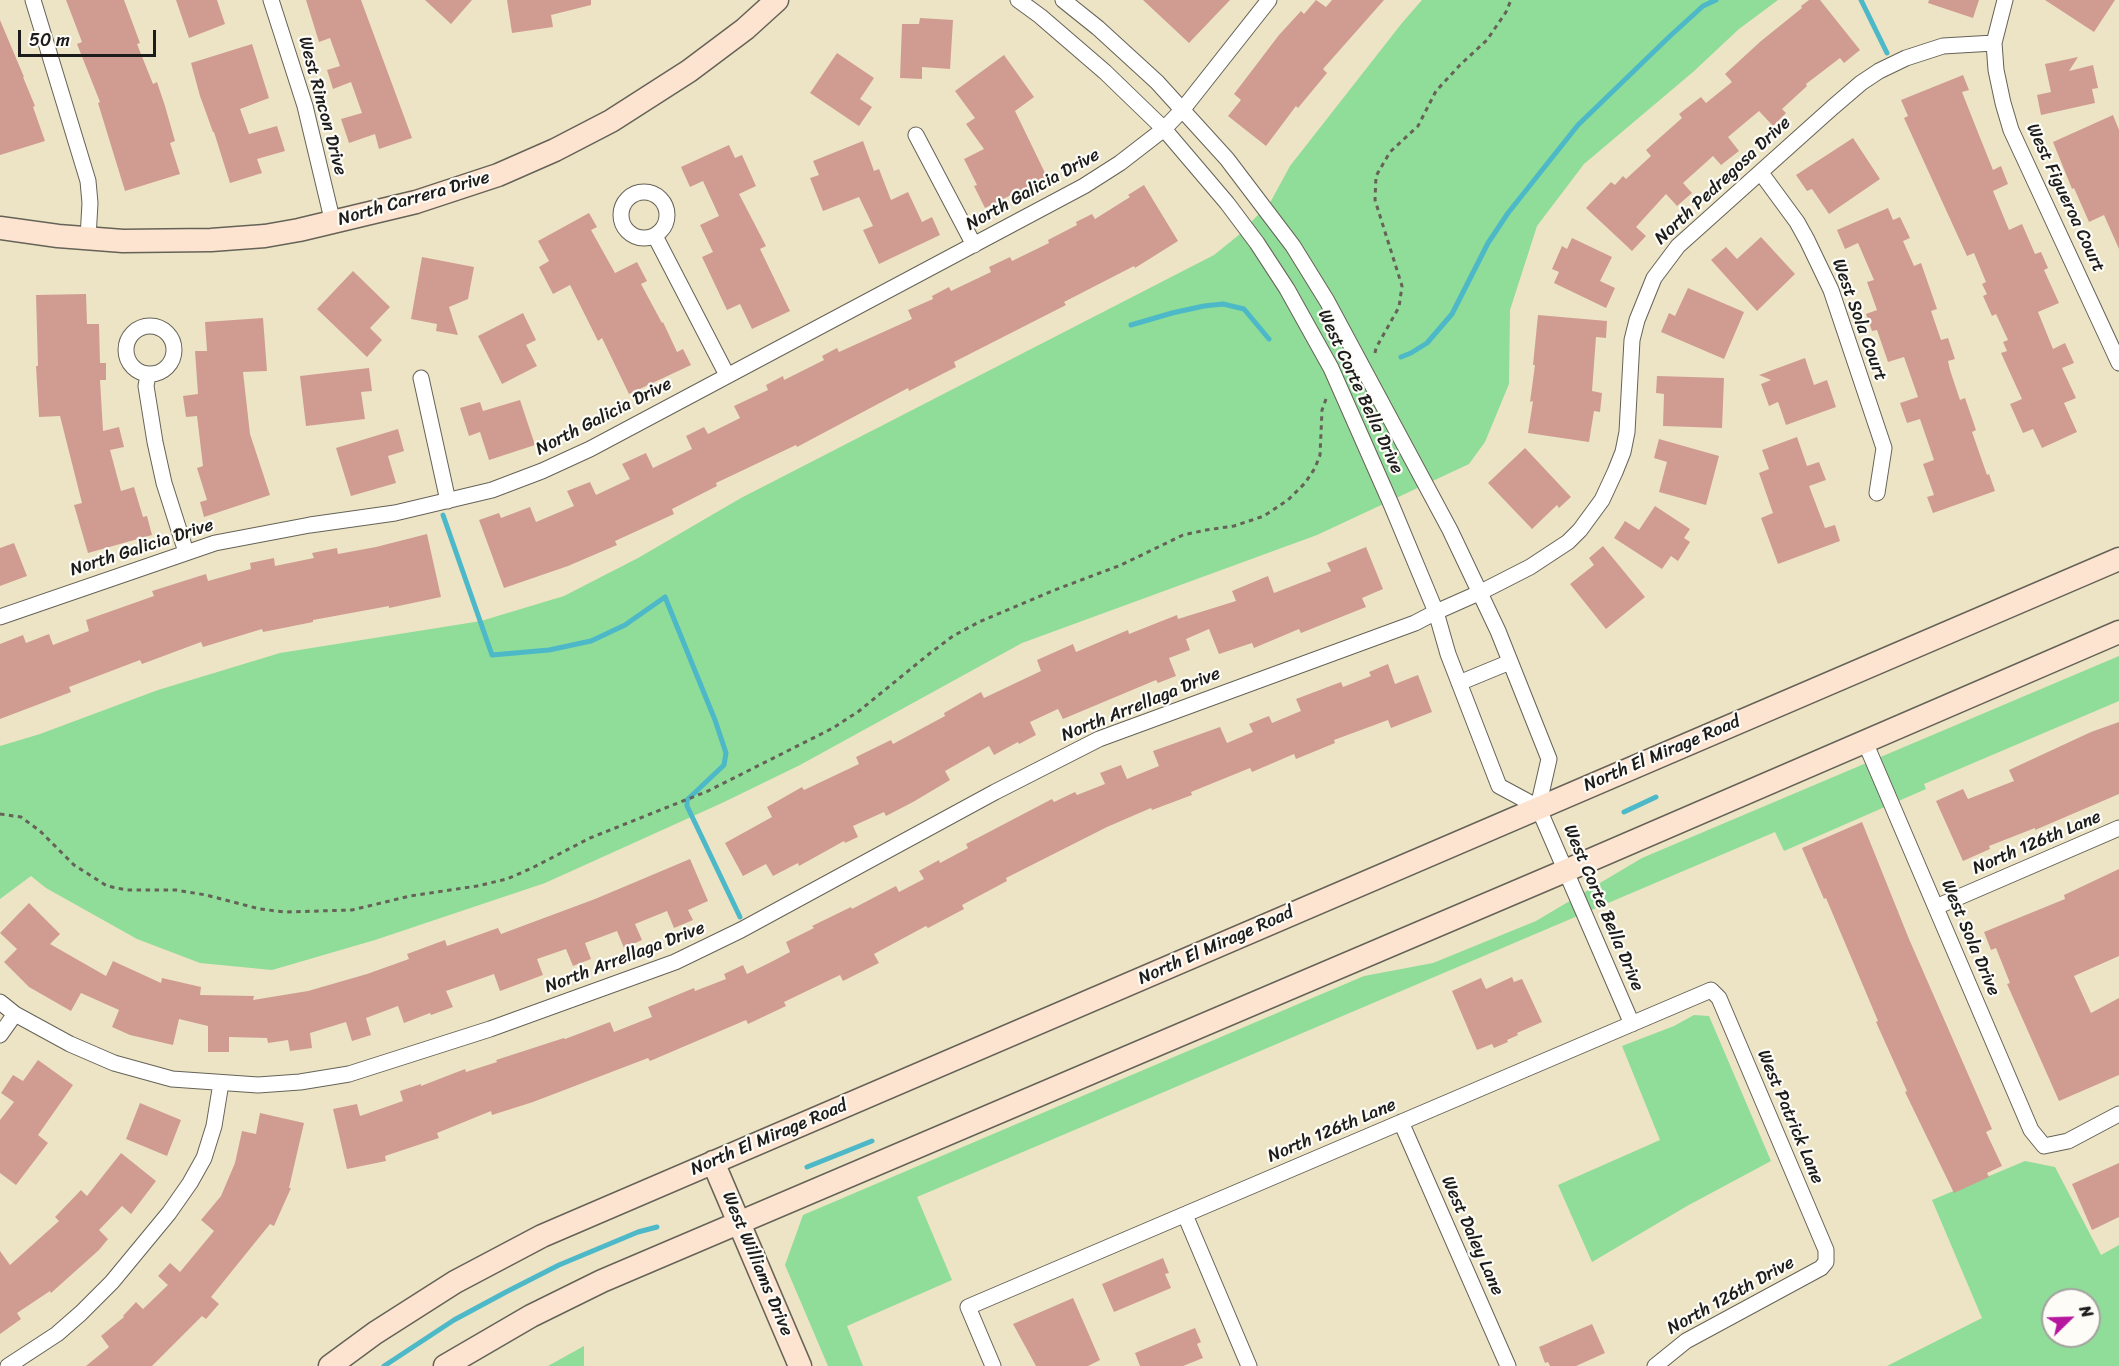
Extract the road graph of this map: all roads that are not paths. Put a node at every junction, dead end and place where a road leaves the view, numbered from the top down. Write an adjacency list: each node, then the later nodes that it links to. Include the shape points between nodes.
1 (33, 0): 15 (street, via 88,181)
2 (271, 0): 12 (street, West Rincon Drive, via 305,106)
3 (777, 0): 12 (main road, North Carrera Drive, via 689,72 555,150 456,190)
4 (1018, 0): 9 (street, West Corte Bella Drive, via 1105,72)
5 (1063, 0): 9 (street, West Corte Bella Drive, via 1119,46)
6 (1269, 0): 9 (street, North Galicia Drive)
7 (2005, 0): 8 (street)
8 (1994, 44): 11 (street, North Pedregosa Drive, via 1943,46 1879,71 1848,93); 17 (street, West Figueroa Court, via 2003,104 2012,130)
9 (1173, 119): 16 (street, North Galicia Drive, via 1102,175); 25 (street, West Corte Bella Drive, via 1238,172 1299,255); 27 (street, West Corte Bella Drive, via 1203,173 1257,243 1301,312 1331,368)
10 (916, 135): 16 (street)
11 (1761, 173): 21 (street, West Sola Court, via 1808,240 1831,290 1884,448); 25 (street, North Pedregosa Drive, via 1678,246 1649,288 1632,340 1623,452 1602,500 1568,542)
12 (333, 223): 15 (main road, North Carrera Drive, via 265,236 211,240 123,242)
13 (0, 228): 15 (main road, North Carrera Drive)
14 (655, 236): 19 (street)
15 (88, 238)
16 (974, 245): 19 (street, North Galicia Drive)
17 (2119, 363)
18 (148, 375): 23 (street, via 155,442)
19 (727, 375): 22 (street, North Galicia Drive, via 542,471)
20 (421, 378): 22 (street)
21 (1877, 493)
22 (448, 501): 23 (street, North Galicia Drive, via 247,536)
23 (186, 552): 28 (street, North Galicia Drive)
24 (2119, 559): 33 (main road, North El Mirage Road)
25 (1481, 592): 26 (street, North Pedregosa Drive); 30 (street, West Corte Bella Drive)
26 (1452, 605): 27 (street, North Arrellaga Drive)
27 (1436, 612): 31 (street, West Corte Bella Drive); 42 (street, North Arrellaga Drive, via 1099,739 732,935 656,970 349,1074 258,1085)
28 (0, 617)
29 (2119, 632): 32 (main road)
30 (1510, 662): 31 (street); 33 (street, West Corte Bella Drive, via 1549,759)
31 (1459, 683): 33 (street, West Corte Bella Drive, via 1499,786)
32 (1865, 742): 35 (main road); 36 (street, West Sola Drive)
33 (1538, 807): 35 (street, West Corte Bella Drive); 45 (main road, North El Mirage Road)
34 (2119, 828): 36 (street, North 126th Lane)
35 (1565, 871): 40 (street, West Corte Bella Drive); 47 (main road)
36 (1936, 907): 43 (street, West Sola Drive, via 2031,1130 2044,1146 2068,1141)
37 (1711, 990): 40 (street, North 126th Lane); 48 (street, West Patrick Lane, via 1719,998 1826,1250)
38 (0, 1002): 39 (street, North Arrellaga Drive)
39 (15, 1014): 41 (street); 42 (street, North Arrellaga Drive, via 114,1064 172,1079)
40 (1632, 1024): 44 (street, North 126th Lane)
41 (0, 1035)
42 (221, 1083): 49 (street, via 204,1158 169,1213 81,1313)
43 (2119, 1114)
44 (1401, 1122): 46 (street, North 126th Lane); 55 (street, West Daley Lane)
45 (713, 1162): 47 (main road, West Williams Drive); 50 (main road, North El Mirage Road, via 501,1257 418,1305)
46 (1185, 1215): 53 (street, North 126th Lane, via 968,1307); 54 (street)
47 (740, 1223): 51 (main road, via 565,1298); 52 (main road, West Williams Drive)
48 (1826, 1262): 56 (street, North 126th Drive, via 1686,1341)
49 (8, 1366)
50 (330, 1366)
51 (445, 1366)
52 (800, 1366)
53 (993, 1366)
54 (1249, 1366)
55 (1508, 1366)
56 (1655, 1366)

